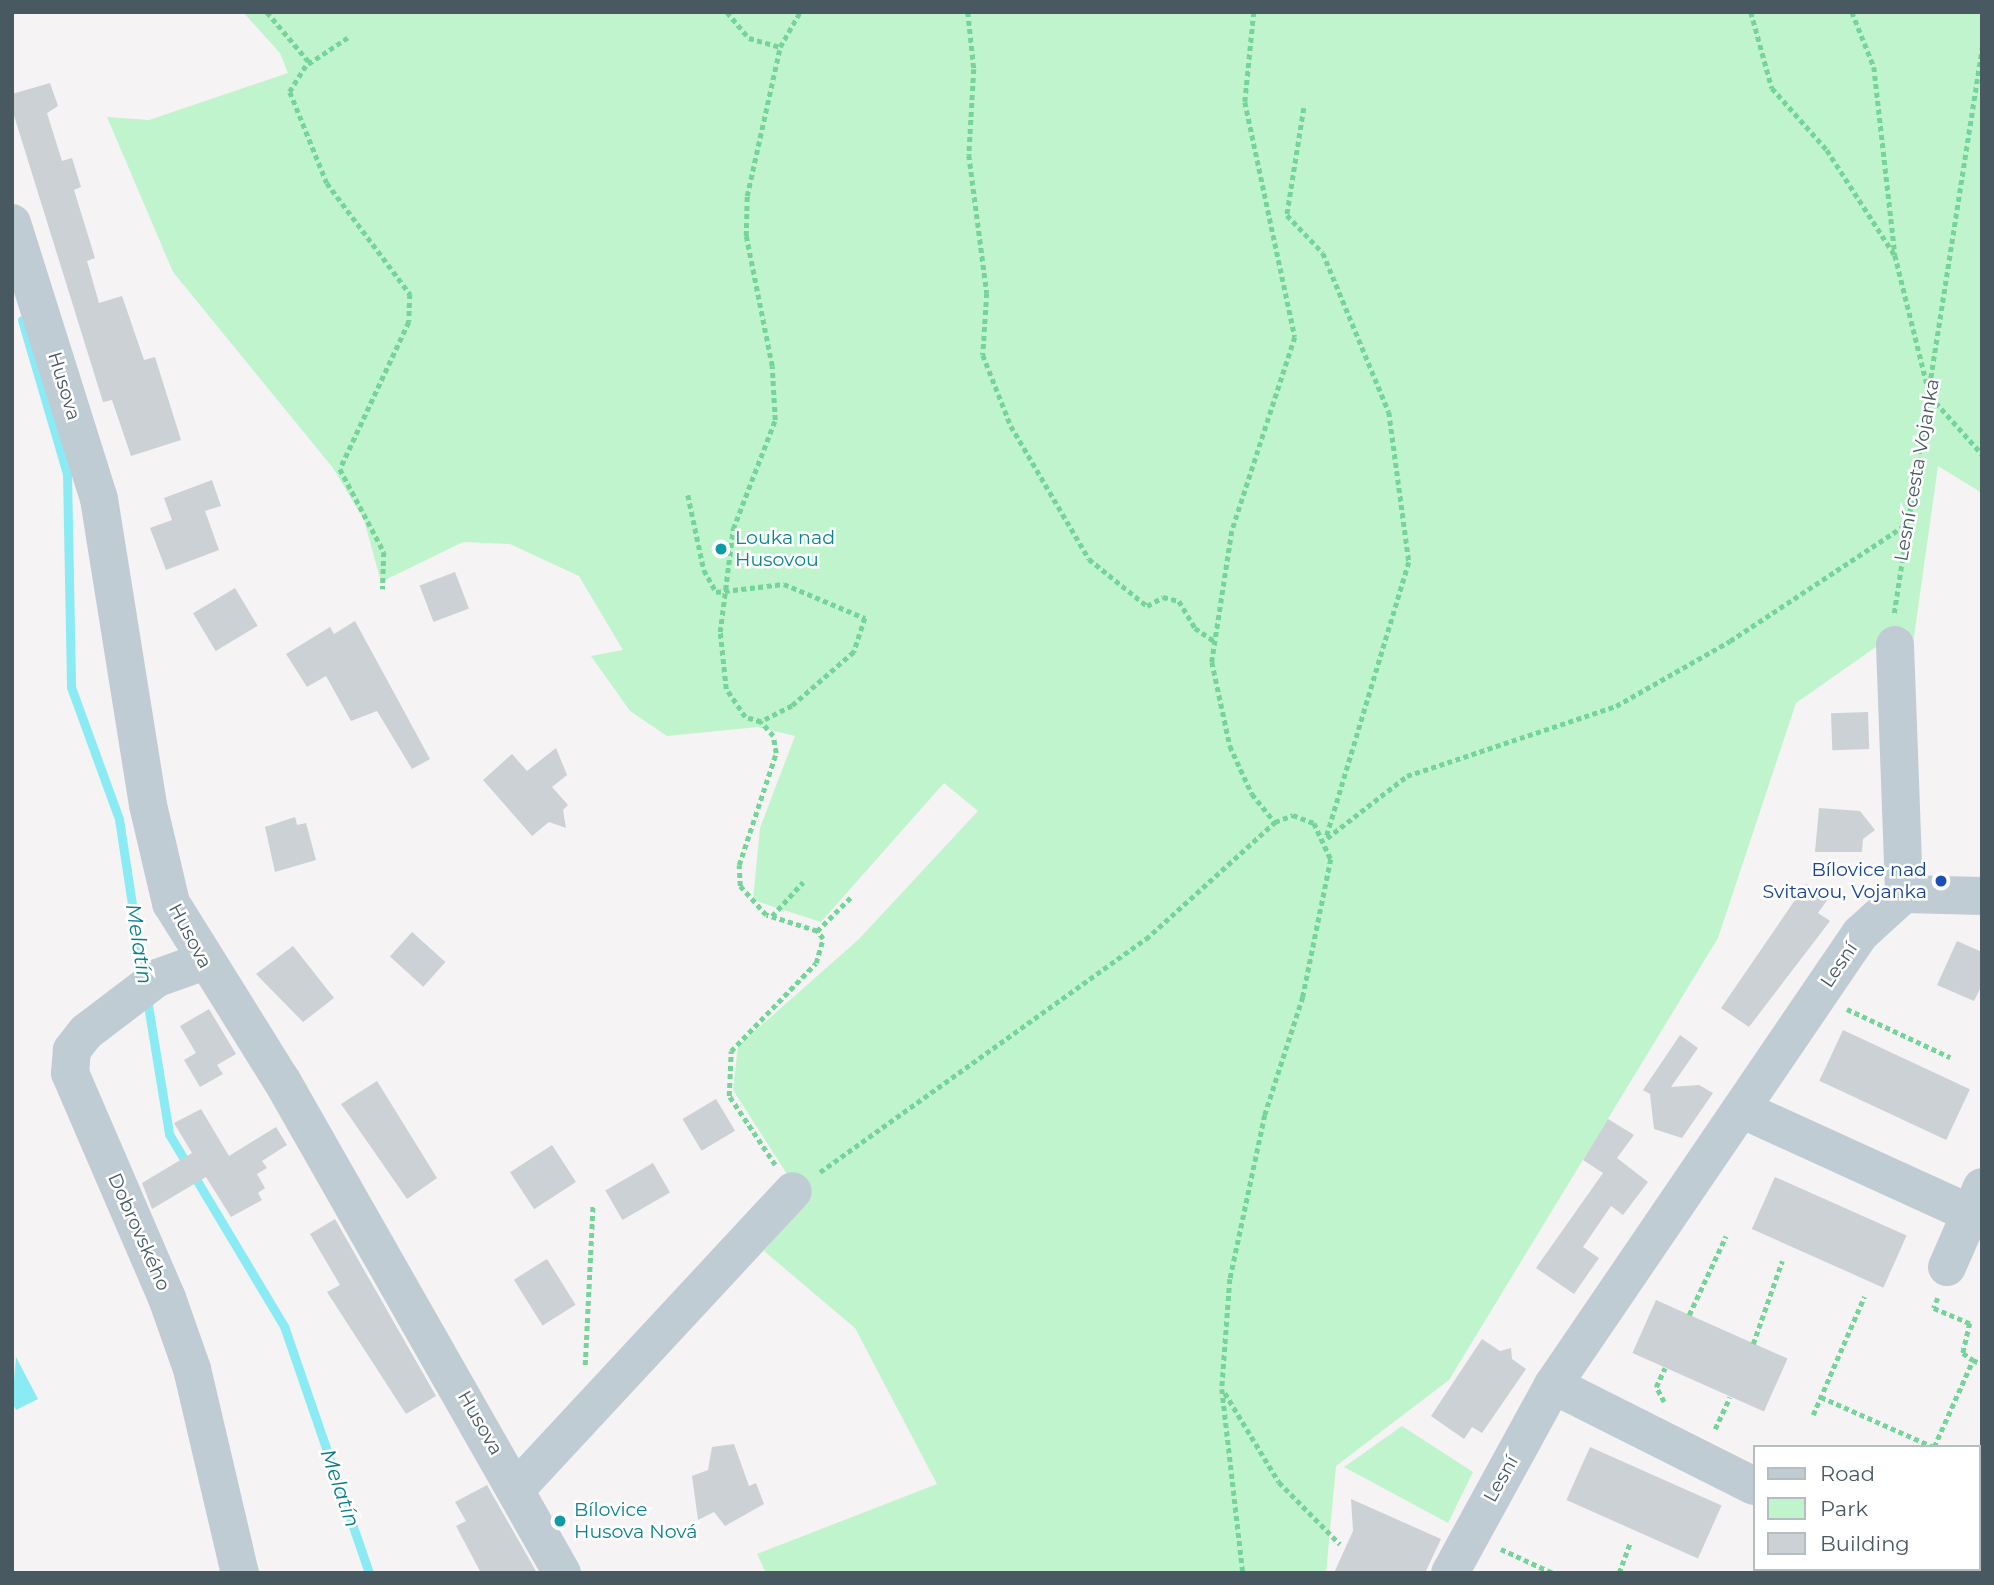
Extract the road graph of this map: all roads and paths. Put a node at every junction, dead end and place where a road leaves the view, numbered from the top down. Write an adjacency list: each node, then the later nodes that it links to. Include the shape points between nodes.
1 (267, 12): 11 (path)
2 (727, 12): 9 (path, via 749,38)
3 (800, 12): 9 (path)
4 (968, 12): 21 (path, via 974,83 969,155 987,293 983,355 1011,426 1089,559 1147,606 1163,597 1179,601 1195,628)
5 (1254, 12): 21 (path, via 1245,102 1295,337 1232,531)
6 (1751, 12): 14 (path, via 1772,88 1827,150)
7 (1852, 12): 14 (path, via 1874,67)
8 (348, 38): 11 (path)
9 (780, 47): 20 (path, via 745,221 775,420 739,510)
10 (1982, 48): 15 (path, Lesní cesta Vojanka)
11 (310, 63): 19 (path, via 290,92 327,183 410,293 409,322 340,469 384,552)
12 (1304, 108): 25 (path, via 1287,215 1323,253 1389,412 1409,562)
13 (12, 223): 32 (street, Husova, via 99,499 148,805 171,903)
14 (1895, 255): 15 (path)
15 (1930, 396): 16 (path); 18 (path, Lesní cesta Vojanka)
16 (1982, 454)
17 (688, 495): 20 (path, via 704,570)
18 (1908, 523): 22 (path, Lesní cesta Vojanka, via 1894,597); 25 (path, via 1730,641 1616,706 1407,776)
19 (383, 589)
20 (723, 595): 23 (path, via 723,681 745,717); 23 (path, via 784,584 865,618 855,652 792,706)
21 (1214, 642): 24 (path, via 1212,662 1230,746 1252,794)
22 (1895, 645): 27 (street)
23 (761, 722): 30 (path, via 773,736 776,753 739,866 740,886 749,903)
24 (1275, 822): 25 (path, via 1293,815 1314,823); 36 (path, via 1146,939)
25 (1326, 839): 49 (path, via 1331,859 1303,998 1265,1115 1230,1279)
26 (803, 882): 30 (path)
27 (1904, 894): 28 (street); 35 (street, Lesní, via 1860,934)
28 (1982, 896)
29 (851, 897): 31 (path)
30 (771, 916): 31 (path)
31 (817, 931): 36 (path, via 823,939 816,963 731,1051 729,1096)
32 (202, 961): 59 (street, Husova, via 282,1081); 63 (street, Dobrovského, via 145,987 86,1032 72,1050 70,1073 171,1309)
33 (1842, 1007): 34 (path)
34 (1950, 1057)
35 (1741, 1109): 37 (street); 48 (street, Lesní)
36 (793, 1191): 54 (street)
37 (1975, 1200): 41 (street)
38 (593, 1204): 54 (path)
39 (1726, 1236): 43 (path)
40 (1782, 1261): 44 (path)
41 (1947, 1267): 45 (path, via 1934,1308 1970,1323 1963,1353)
42 (1864, 1297): 51 (path)
43 (1689, 1315)
44 (1753, 1344)
45 (1973, 1360): 46 (path); 57 (path)
46 (1982, 1364)
47 (1665, 1368): 52 (path, via 1656,1387)
48 (1553, 1385): 58 (street); 66 (street, Lesní)
49 (1222, 1389): 61 (path, via 1279,1482); 65 (path)
50 (1730, 1397): 55 (path)
51 (1821, 1397): 53 (path); 56 (path)
52 (1670, 1413)
53 (1813, 1415)
54 (583, 1418): 59 (street)
55 (1713, 1433)
56 (1929, 1445)
57 (1935, 1445)
58 (1752, 1485)
59 (517, 1488): 64 (street, Husova)
60 (1630, 1543): 68 (path)
61 (1340, 1544)
62 (1516, 1556): 67 (path)
63 (240, 1573)
64 (562, 1573)
65 (1243, 1573)
66 (1450, 1573)
67 (1553, 1573)
68 (1619, 1573)

